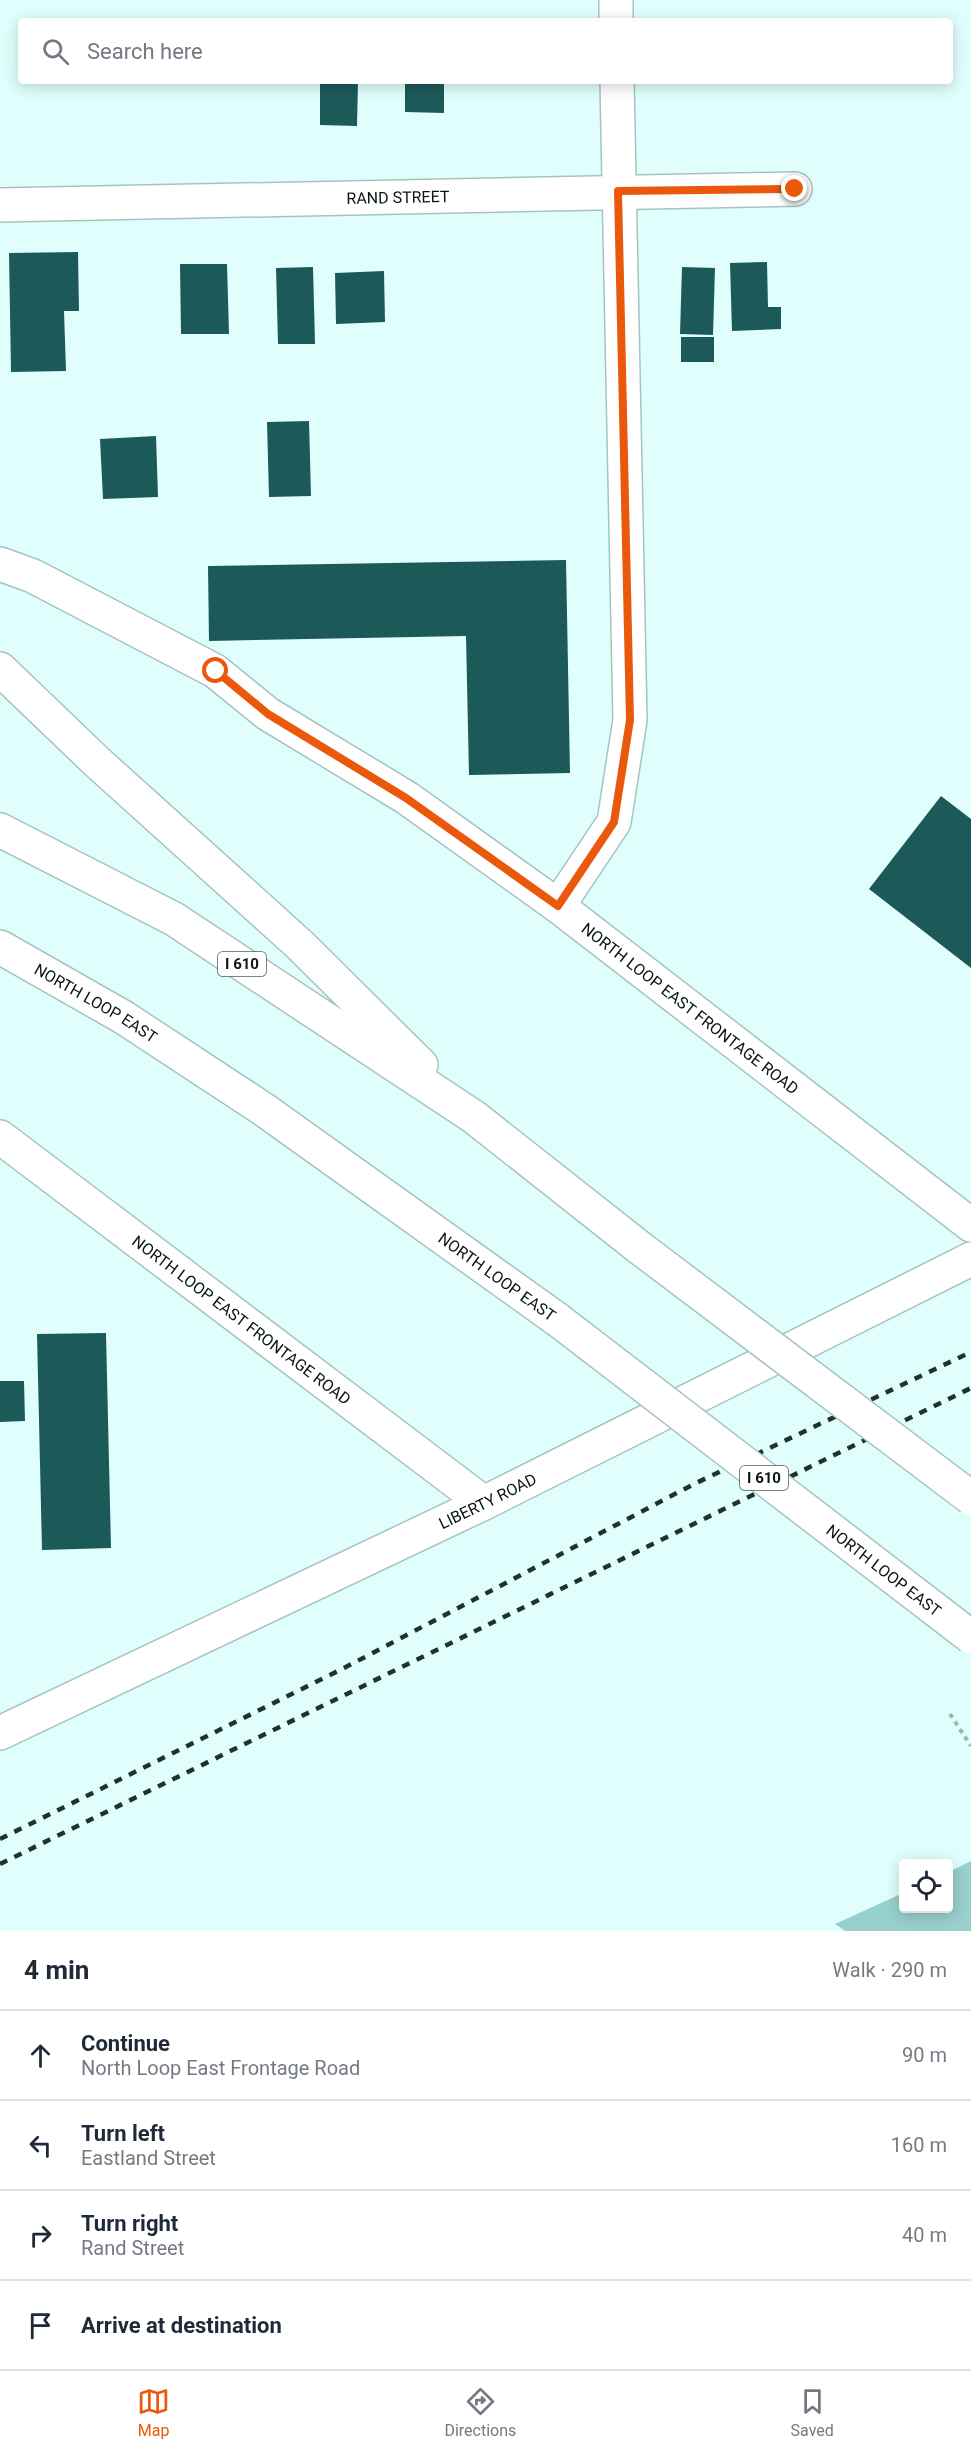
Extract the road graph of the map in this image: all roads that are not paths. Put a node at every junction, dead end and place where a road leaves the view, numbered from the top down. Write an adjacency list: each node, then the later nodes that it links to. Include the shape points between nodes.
1 (615, 0): 2 (main road)
2 (616, 18)
3 (617, 84): 5 (main road)
4 (795, 189): 5 (main road, RAND STREET)
5 (618, 191): 6 (main road, RAND STREET); 10 (main road, via 630,720 614,822)
6 (0, 205)
7 (0, 564): 10 (main road, NORTH LOOP EAST FRONTAGE ROAD, via 33,576 216,671 268,714 406,798)
8 (0, 669): 14 (main road, via 300,945)
9 (0, 830): 14 (main road, I 610, via 174,919)
10 (558, 906): 16 (main road, NORTH LOOP EAST FRONTAGE ROAD)
11 (0, 947): 13 (main road, NORTH LOOP EAST / I 610)
12 (0, 969): 13 (main road)
13 (123, 1017): 20 (main road, NORTH LOOP EAST / I 610, bridge, via 264,1109 558,1320)
14 (474, 1117): 18 (main road, I 610, bridge)
15 (0, 1137): 19 (main road, NORTH LOOP EAST FRONTAGE ROAD)
16 (971, 1225)
17 (971, 1259): 19 (main road, LIBERTY ROAD)
18 (971, 1498)
19 (484, 1503): 21 (main road, LIBERTY ROAD)
20 (971, 1637)
21 (0, 1733)

